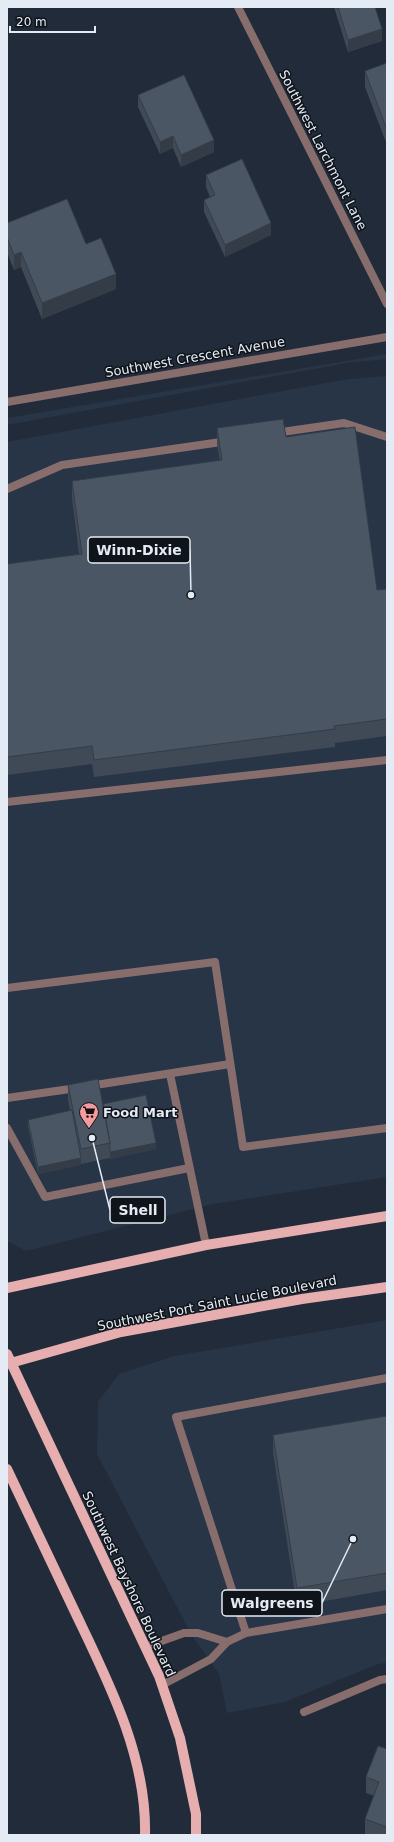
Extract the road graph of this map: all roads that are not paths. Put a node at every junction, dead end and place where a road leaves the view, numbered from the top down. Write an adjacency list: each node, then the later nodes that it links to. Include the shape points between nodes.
1 (238, 7): 2 (street, Southwest Larchmont Lane)
2 (387, 304)
3 (387, 337): 4 (street, Southwest Crescent Avenue)
4 (7, 402)
5 (265, 435): 6 (street, via 344,423)
6 (387, 437)
7 (234, 440): 8 (street, via 62,465)
8 (7, 490)
9 (387, 760): 10 (street)
10 (7, 802)
11 (7, 988): 12 (street, via 215,962)
12 (230, 1064): 13 (street); 16 (street, via 243,1147)
13 (170, 1074): 14 (street); 17 (street)
14 (7, 1098)
15 (7, 1128): 17 (street, via 45,1197)
16 (387, 1128)
17 (189, 1168): 19 (street)
18 (387, 1216): 19 (main road)
19 (206, 1245): 21 (main road)
20 (387, 1287): 22 (main road, Southwest Port Saint Lucie Boulevard, via 302,1299 121,1332)
21 (7, 1288)
22 (8, 1360): 28 (main road, Southwest Bayshore Boulevard)
23 (387, 1378): 26 (street, via 176,1417)
24 (7, 1469): 32 (main road, via 115,1696 136,1764 146,1812)
25 (387, 1609): 26 (street)
26 (246, 1633): 27 (street)
27 (227, 1642): 28 (street, via 198,1633 184,1633); 30 (street, via 211,1660)
28 (145, 1647): 30 (main road, Southwest Bayshore Boulevard)
29 (387, 1679): 31 (street)
30 (162, 1685): 33 (main road, Southwest Bayshore Boulevard, via 180,1738 196,1814)
31 (304, 1712)
32 (145, 1835)
33 (196, 1835)

